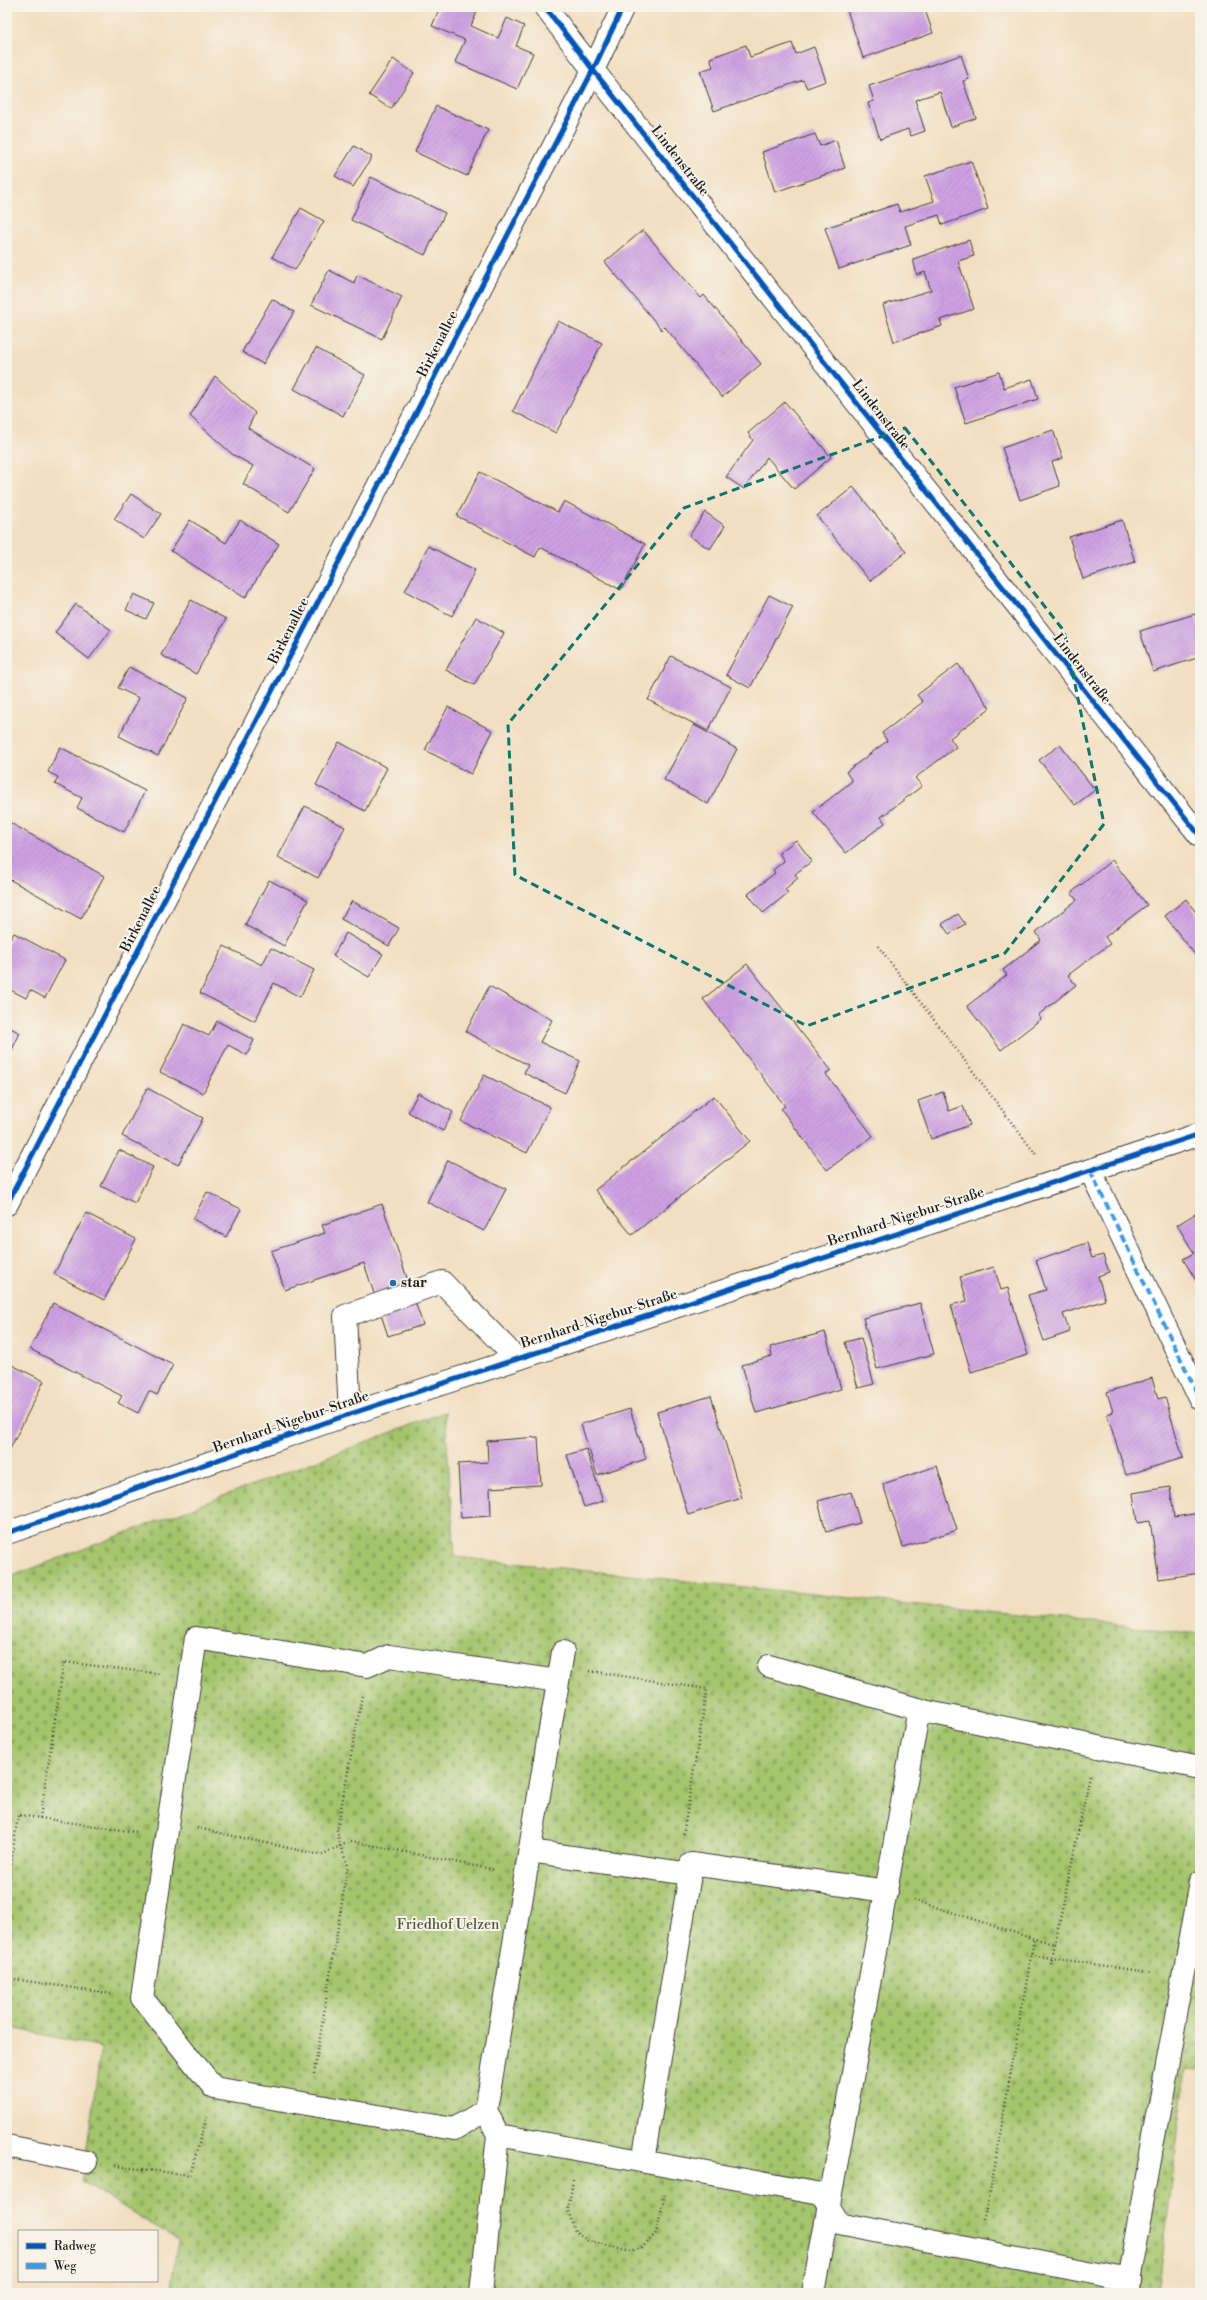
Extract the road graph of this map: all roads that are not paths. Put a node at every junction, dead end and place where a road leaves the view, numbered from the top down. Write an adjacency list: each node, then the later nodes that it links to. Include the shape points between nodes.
1 (546, 7): 3 (street, Lindenstraße)
2 (623, 7): 3 (street, Birkenallee)
3 (593, 70): 4 (street, Lindenstraße); 7 (street, Birkenallee)
4 (1200, 836)
5 (1200, 1134): 6 (street, Bernhard-Nigebur-Straße)
6 (1090, 1170): 8 (street, Bernhard-Nigebur-Straße); 9 (street)
7 (7, 1204)
8 (517, 1359): 10 (street, Bernhard-Nigebur-Straße); 10 (street, via 442,1282 345,1316)
9 (1200, 1399)
10 (350, 1414): 11 (street, Bernhard-Nigebur-Straße)
11 (7, 1533)
12 (769, 1666): 13 (street)
13 (919, 1709): 14 (street); 18 (street)
14 (1200, 1768)
15 (530, 1851): 16 (street); 19 (street); 19 (street, via 560,1666 389,1656 367,1666 196,1638 142,1998 214,2088 454,2129)
16 (683, 1873): 18 (street, via 692,1864); 23 (street)
17 (1200, 1882): 25 (street)
18 (887, 1891): 24 (street)
19 (486, 2110): 20 (street)
20 (498, 2135): 23 (street); 26 (street)
21 (7, 2146): 22 (street)
22 (86, 2162)
23 (644, 2162): 24 (street, via 821,2194)
24 (829, 2208): 25 (street, via 839,2223 980,2251); 27 (street)
25 (1127, 2287)
26 (481, 2293)
27 (813, 2293)

